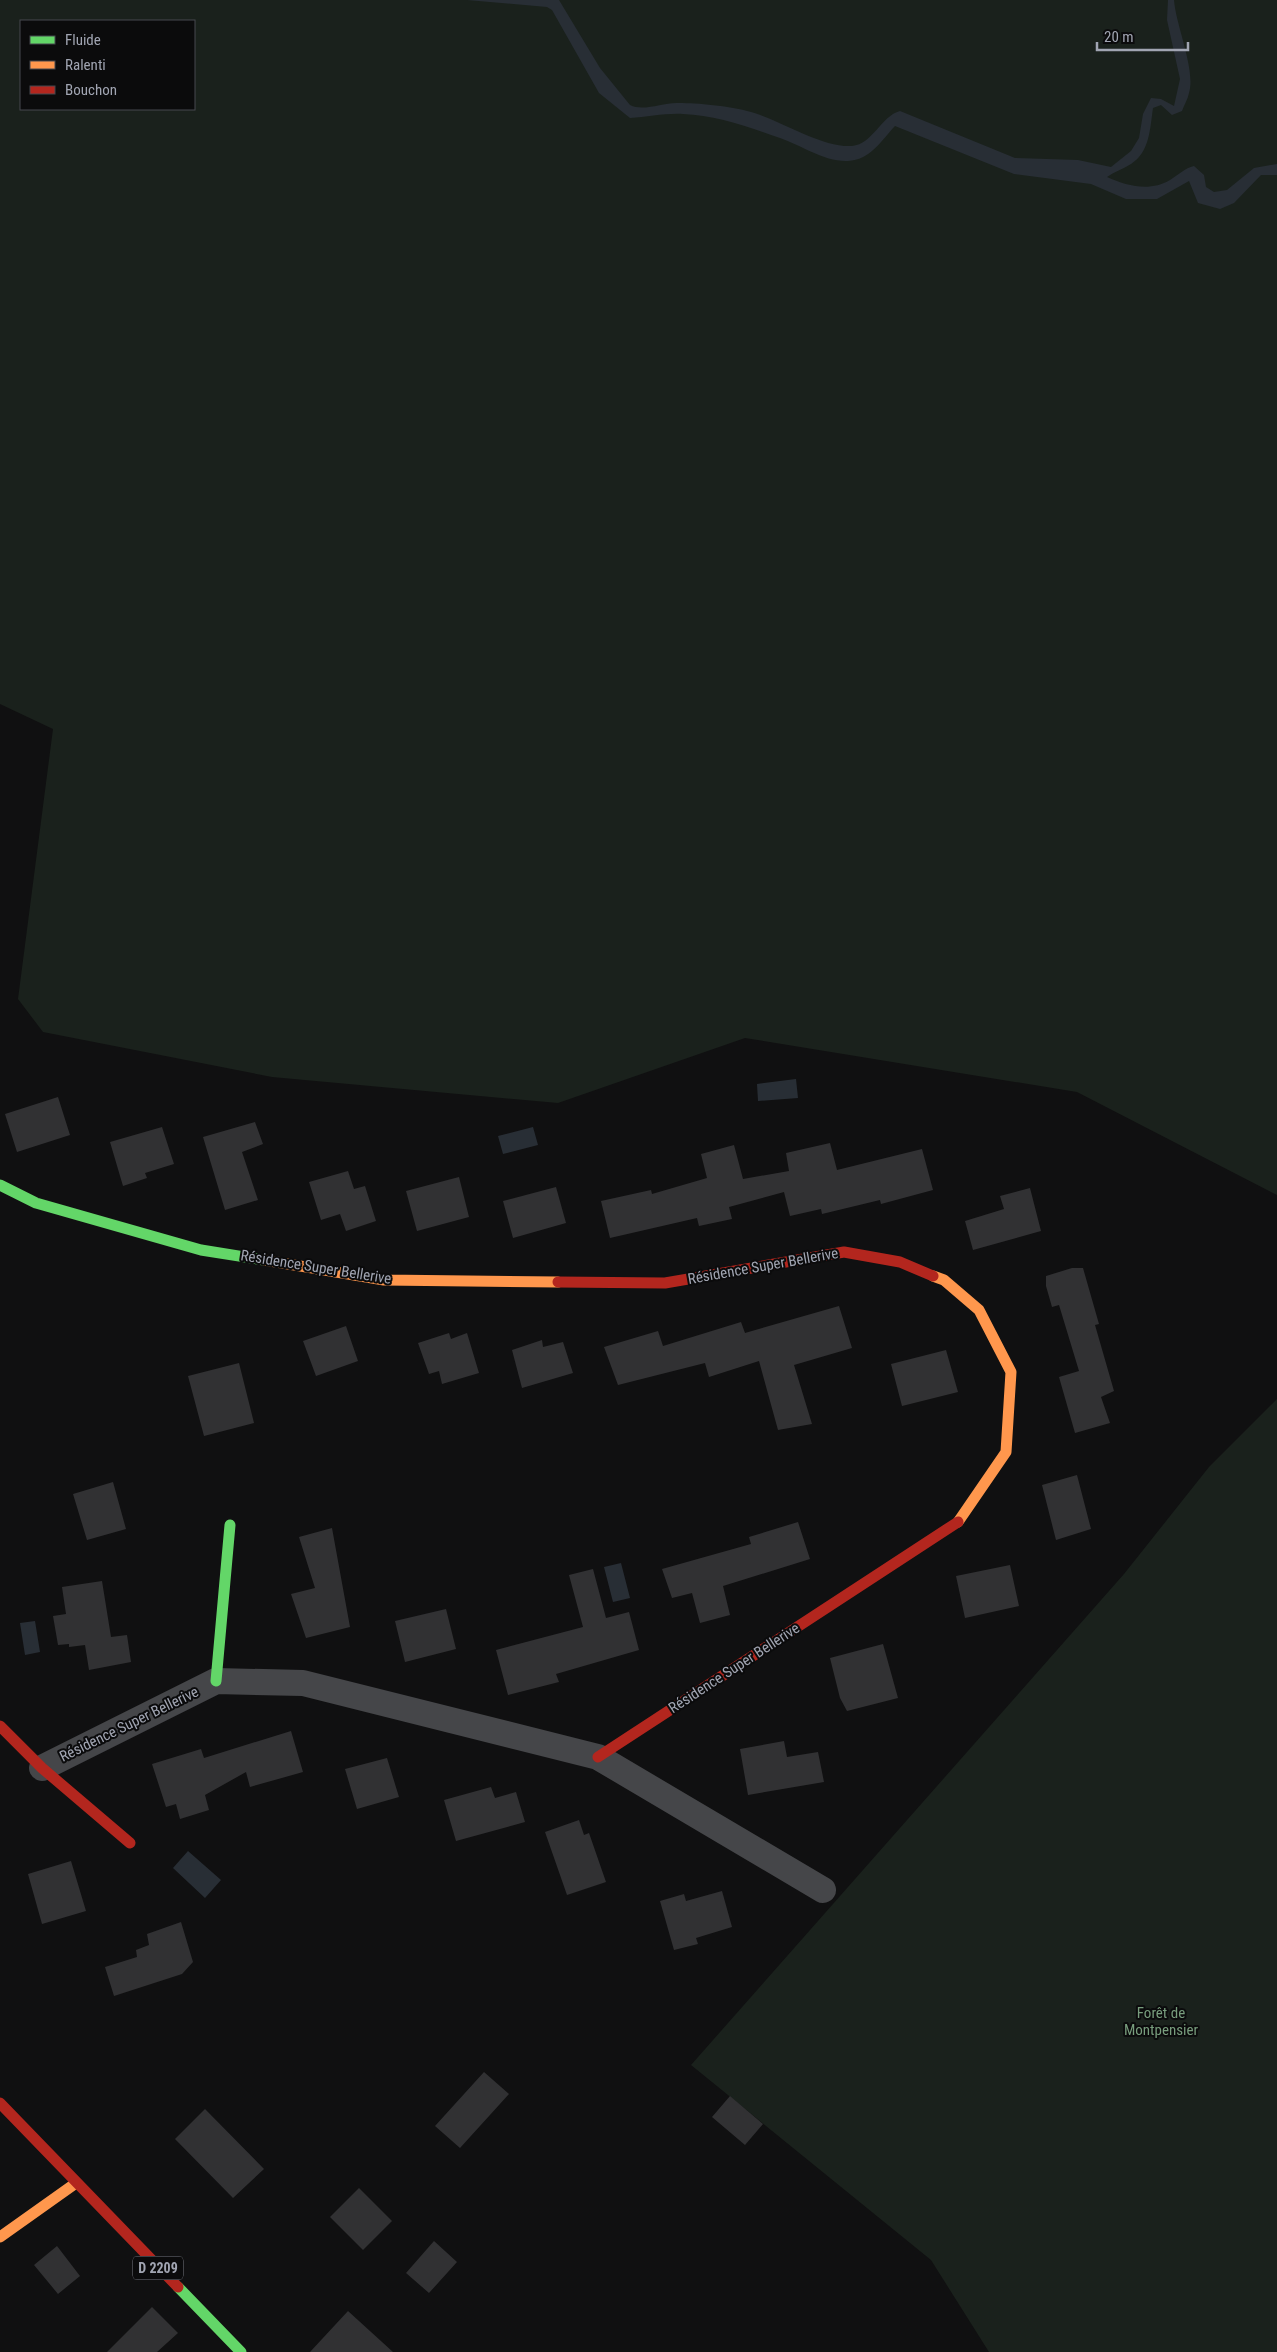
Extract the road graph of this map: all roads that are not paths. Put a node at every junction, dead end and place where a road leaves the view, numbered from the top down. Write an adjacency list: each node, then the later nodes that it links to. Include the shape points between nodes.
1 (0, 1185): 5 (street, Résidence Super Bellerive, via 36,1203 201,1250 384,1280 665,1283 844,1252 900,1262 944,1280 979,1310 1011,1372 1006,1452 962,1520)
2 (230, 1525): 3 (street, Résidence Super Bellerive)
3 (216, 1681): 5 (street, Résidence Super Bellerive, via 304,1682); 6 (street, Résidence Super Bellerive)
4 (0, 1726): 6 (street, Résidence Super Bellerive)
5 (598, 1757): 8 (street, Résidence Super Bellerive)
6 (42, 1768): 7 (street, Résidence Super Bellerive)
7 (130, 1843)
8 (823, 1890)
9 (0, 2103): 11 (street, D 2209)
10 (0, 2112): 11 (street, D 2209)
11 (76, 2183): 12 (street); 13 (street, D 2209)
12 (0, 2237)
13 (241, 2352)

